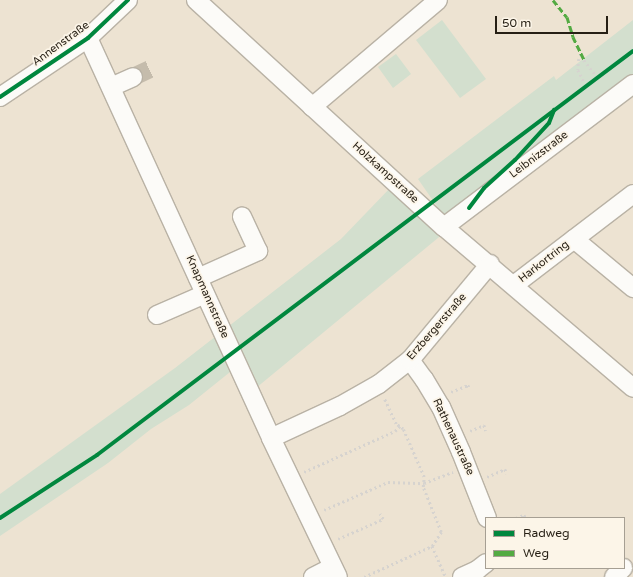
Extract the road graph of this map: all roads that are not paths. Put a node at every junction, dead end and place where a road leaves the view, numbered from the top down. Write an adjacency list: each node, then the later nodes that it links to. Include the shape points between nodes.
1 (128, 0): 4 (street, Annenstraße)
2 (196, 0): 9 (street, Holzkampstraße, via 246,58)
3 (438, 0): 9 (street)
4 (88, 38): 7 (street, Knapmannstraße); 8 (street, Annenstraße)
5 (133, 77): 7 (street)
6 (633, 84): 12 (street, Leibnizstraße)
7 (111, 87): 16 (street, Knapmannstraße)
8 (0, 97)
9 (312, 107): 12 (street, Holzkampstraße)
10 (633, 194): 13 (street, Harkortring)
11 (242, 216): 16 (street, via 258,251)
12 (444, 227): 14 (street, Holzkampstraße)
13 (574, 239): 15 (street, Harkortring); 17 (street, Harkortring)
14 (490, 264): 15 (street, Holzkampstraße); 19 (street, Erzbergerstraße)
15 (514, 285): 20 (street, Holzkampstraße)
16 (202, 286): 18 (street); 21 (street, Knapmannstraße)
17 (633, 288)
18 (157, 315)
19 (410, 360): 21 (street, Erzbergerstraße, via 378,384 340,406); 22 (street, Rathenaustraße, via 435,398)
20 (633, 388)
21 (271, 438): 27 (street, Knapmannstraße)
22 (487, 517)
23 (633, 558): 25 (street)
24 (485, 564): 29 (street)
25 (625, 567)
26 (623, 569): 30 (street)
27 (335, 572): 28 (street)
28 (313, 577)
29 (462, 577)
30 (614, 577)

